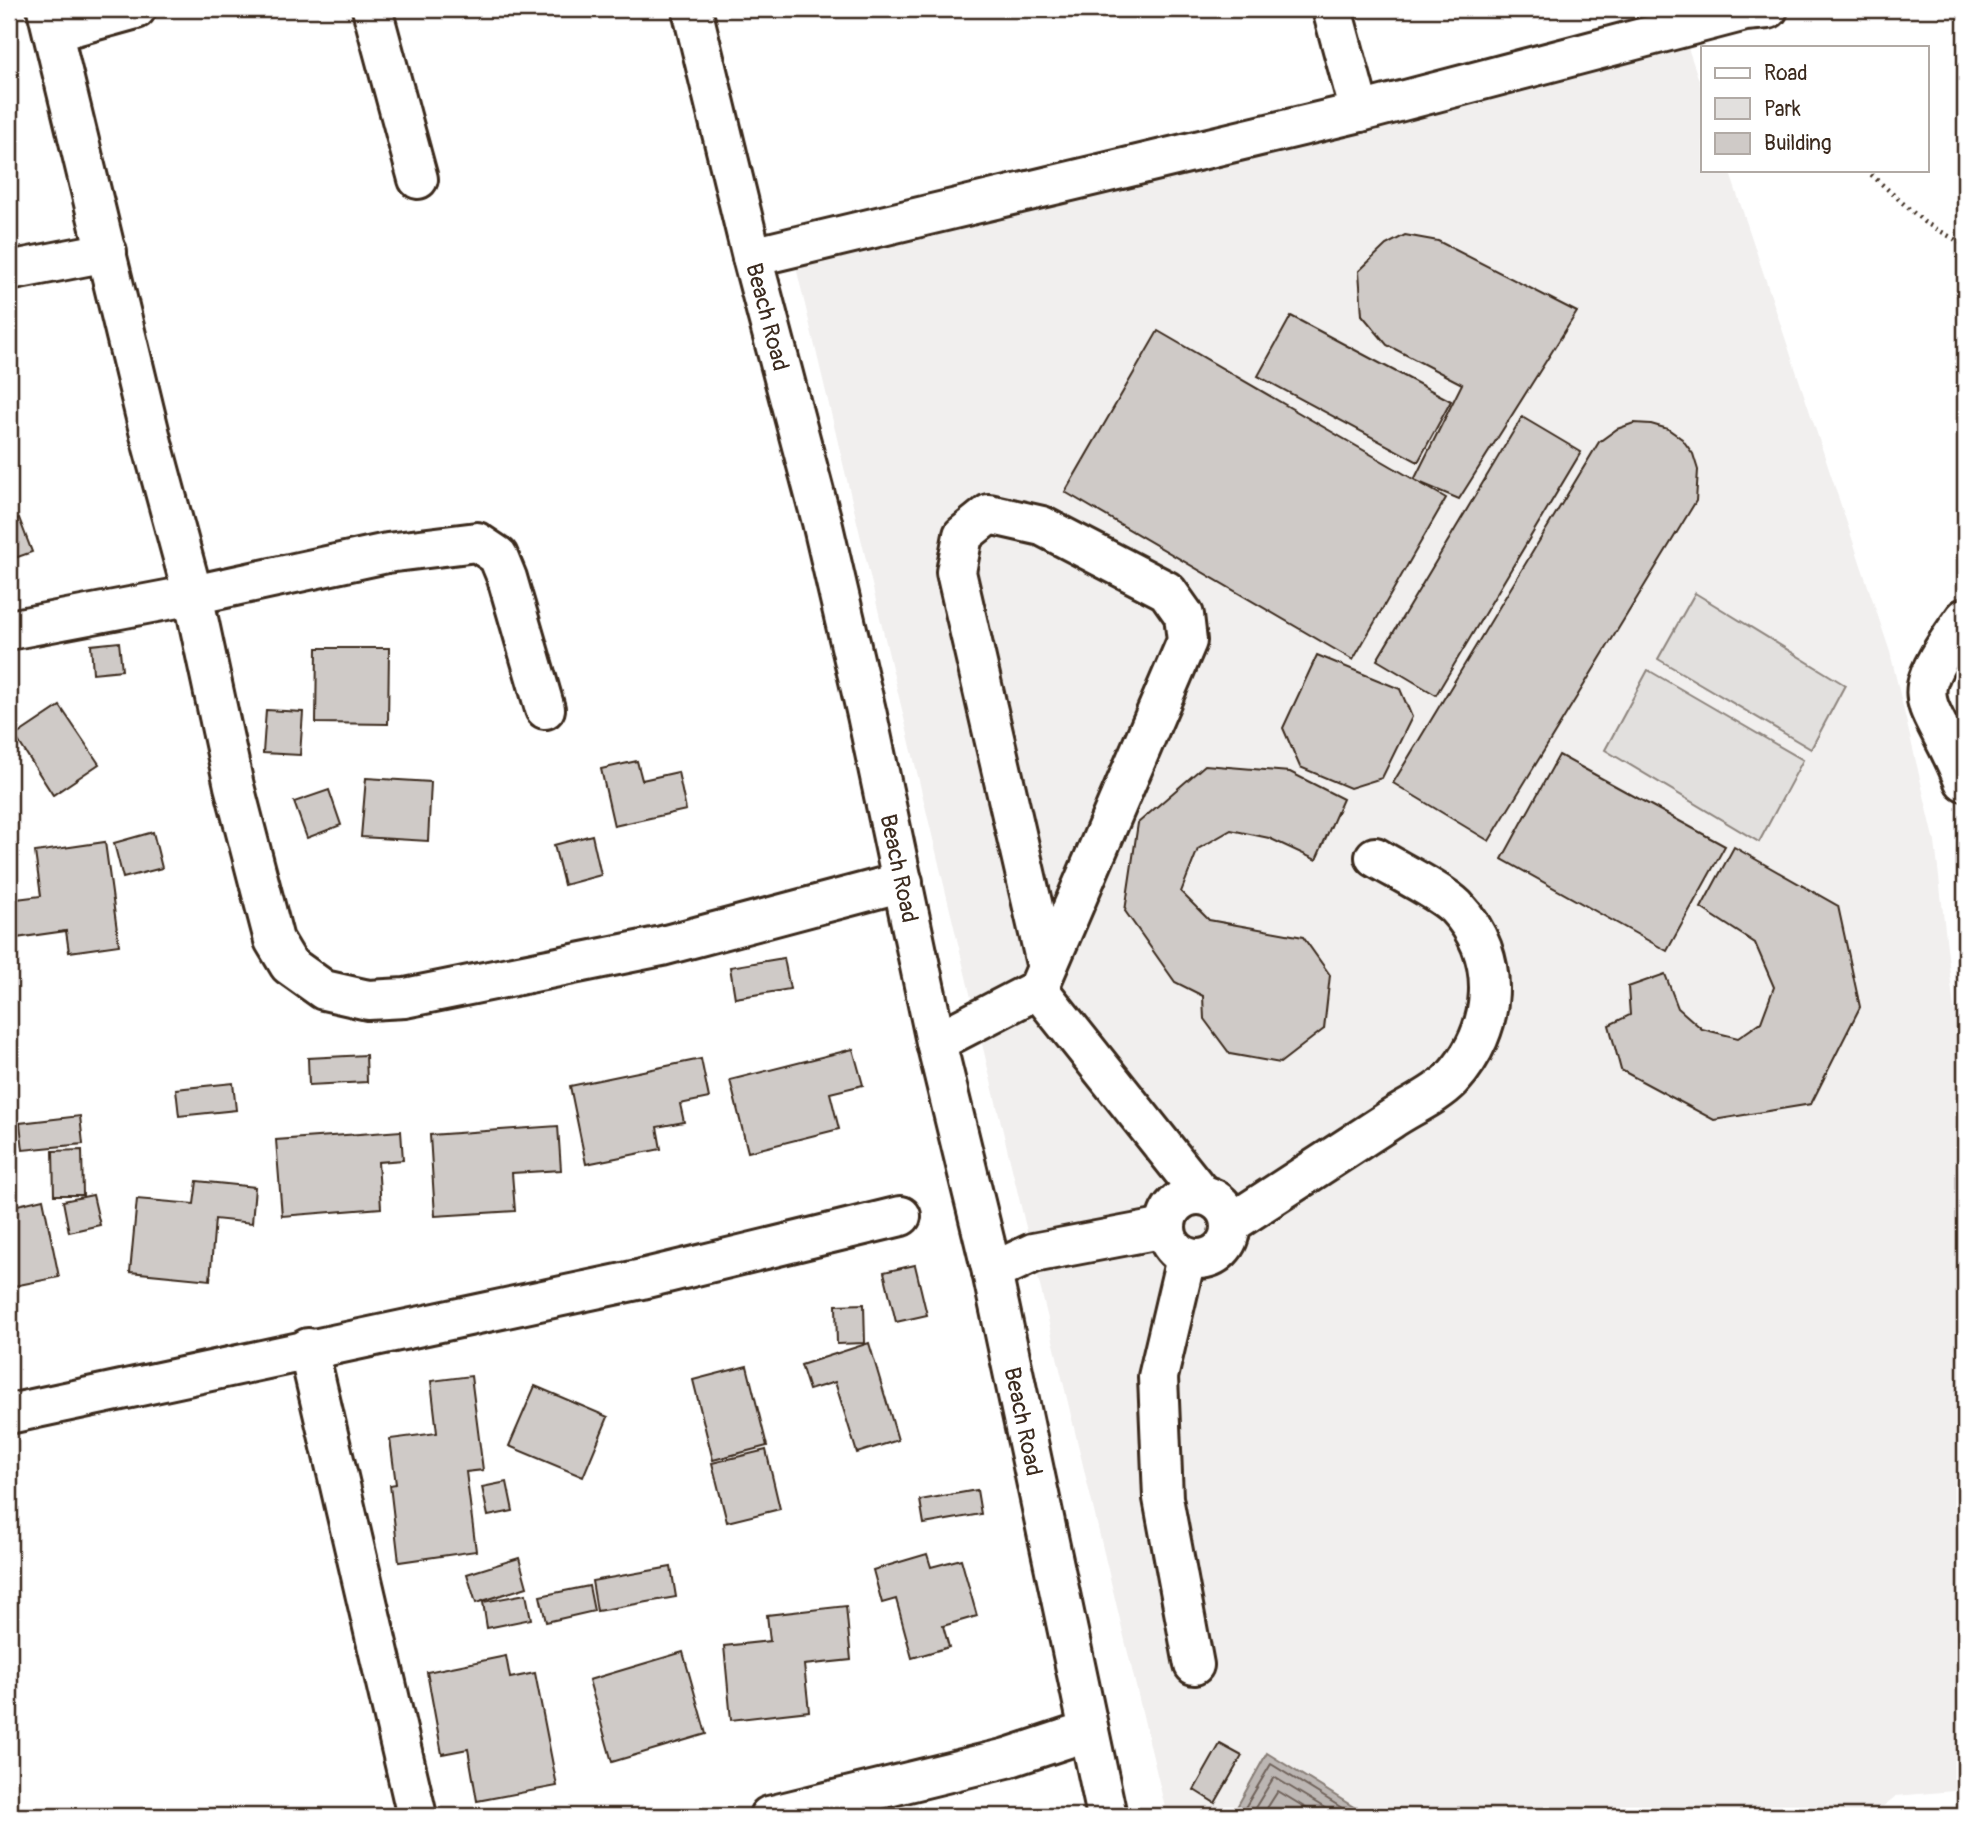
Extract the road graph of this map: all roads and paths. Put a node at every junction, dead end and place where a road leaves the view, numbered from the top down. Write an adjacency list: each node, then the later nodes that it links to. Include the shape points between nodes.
1 (136, 9): 6 (street)
2 (372, 9): 9 (street)
3 (692, 9): 12 (street, Beach Road)
4 (1332, 9): 7 (street)
5 (1768, 9): 7 (street, via 1745,11)
6 (50, 20): 11 (street)
7 (1360, 112): 12 (street)
8 (1869, 172): 10 (path, via 1924,222)
9 (418, 179)
10 (1965, 245)
11 (107, 252): 13 (street); 14 (street)
12 (752, 257): 20 (street, Beach Road, via 822,522)
13 (9, 271)
14 (193, 595): 16 (street); 17 (street, via 387,553 477,542 498,556 507,578); 20 (street, via 234,786 274,940 289,965 324,990 387,1001 466,987 674,943)
15 (1965, 618): 18 (street, via 1930,670 1924,700)
16 (9, 630)
17 (545, 709)
18 (1964, 781)
19 (1375, 857): 25 (street, via 1455,906 1474,933 1486,957 1491,988 1488,1019 1477,1044 1451,1080)
20 (903, 882): 22 (street, Beach Road)
21 (1042, 978): 21 (street, via 1187,640 1184,615 1167,591 1042,526 989,514 963,535 956,572); 22 (street); 23 (street)
22 (936, 1042): 27 (street, Beach Road)
23 (1202, 1195): 25 (street, via 1221,1205); 26 (street, via 1181,1199 1172,1207)
24 (901, 1216): 28 (street, via 642,1279)
25 (1230, 1224): 26 (street, via 1225,1245 1207,1258)
26 (1175, 1243): 27 (street, via 1033,1253); 30 (street, via 1158,1377 1163,1498)
27 (992, 1272): 31 (street, Beach Road)
28 (308, 1348): 29 (street); 32 (street)
29 (9, 1415)
30 (1194, 1665)
31 (1089, 1731): 33 (street, via 1007,1758); 34 (street, Beach Road)
32 (417, 1816)
33 (769, 1816)
34 (1107, 1816)

